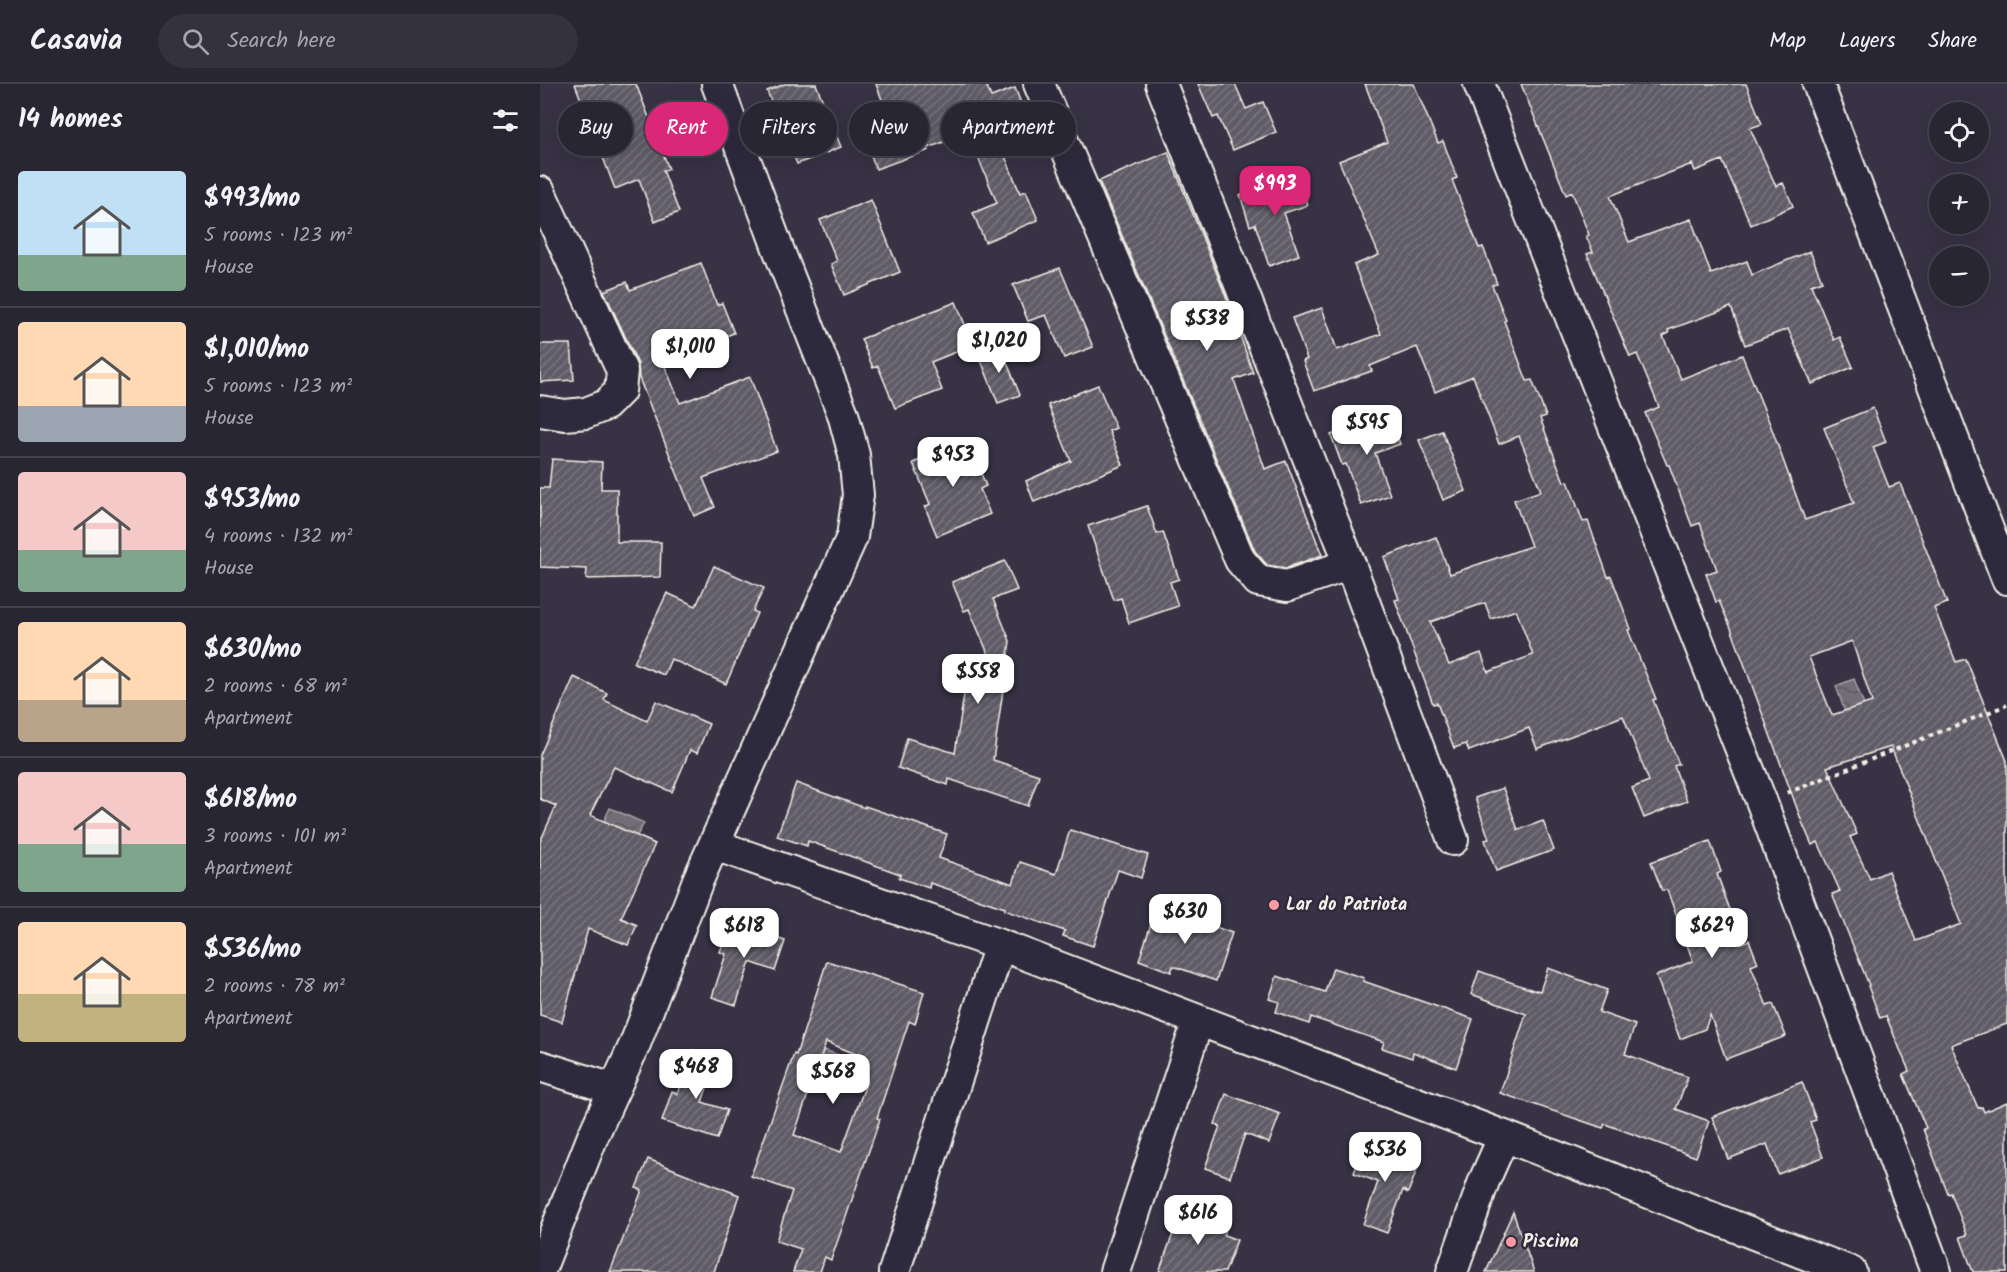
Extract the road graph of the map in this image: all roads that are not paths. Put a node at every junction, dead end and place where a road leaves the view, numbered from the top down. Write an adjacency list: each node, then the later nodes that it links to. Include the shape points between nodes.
1 (717, 84): 11 (street, via 843,414 854,455 858,495 852,537)
2 (1039, 84): 8 (street, via 1240,560 1258,581 1287,586)
3 (1161, 84): 8 (street)
4 (1479, 84): 22 (street, via 1762,803)
5 (1818, 84): 9 (street)
6 (540, 192): 7 (street, via 622,371 620,391 606,405 586,413 565,415)
7 (540, 411)
8 (1350, 564): 10 (street)
9 (2007, 579)
10 (1453, 840)
11 (715, 845): 12 (street); 15 (street)
12 (1000, 945): 13 (street); 18 (street)
13 (1198, 1021): 16 (street); 19 (street)
14 (540, 1066): 15 (street)
15 (613, 1089): 17 (street)
16 (1503, 1136): 20 (street); 21 (street)
17 (540, 1270)
18 (894, 1272)
19 (1115, 1272)
20 (1452, 1272)
21 (1851, 1272)
22 (1936, 1272)

